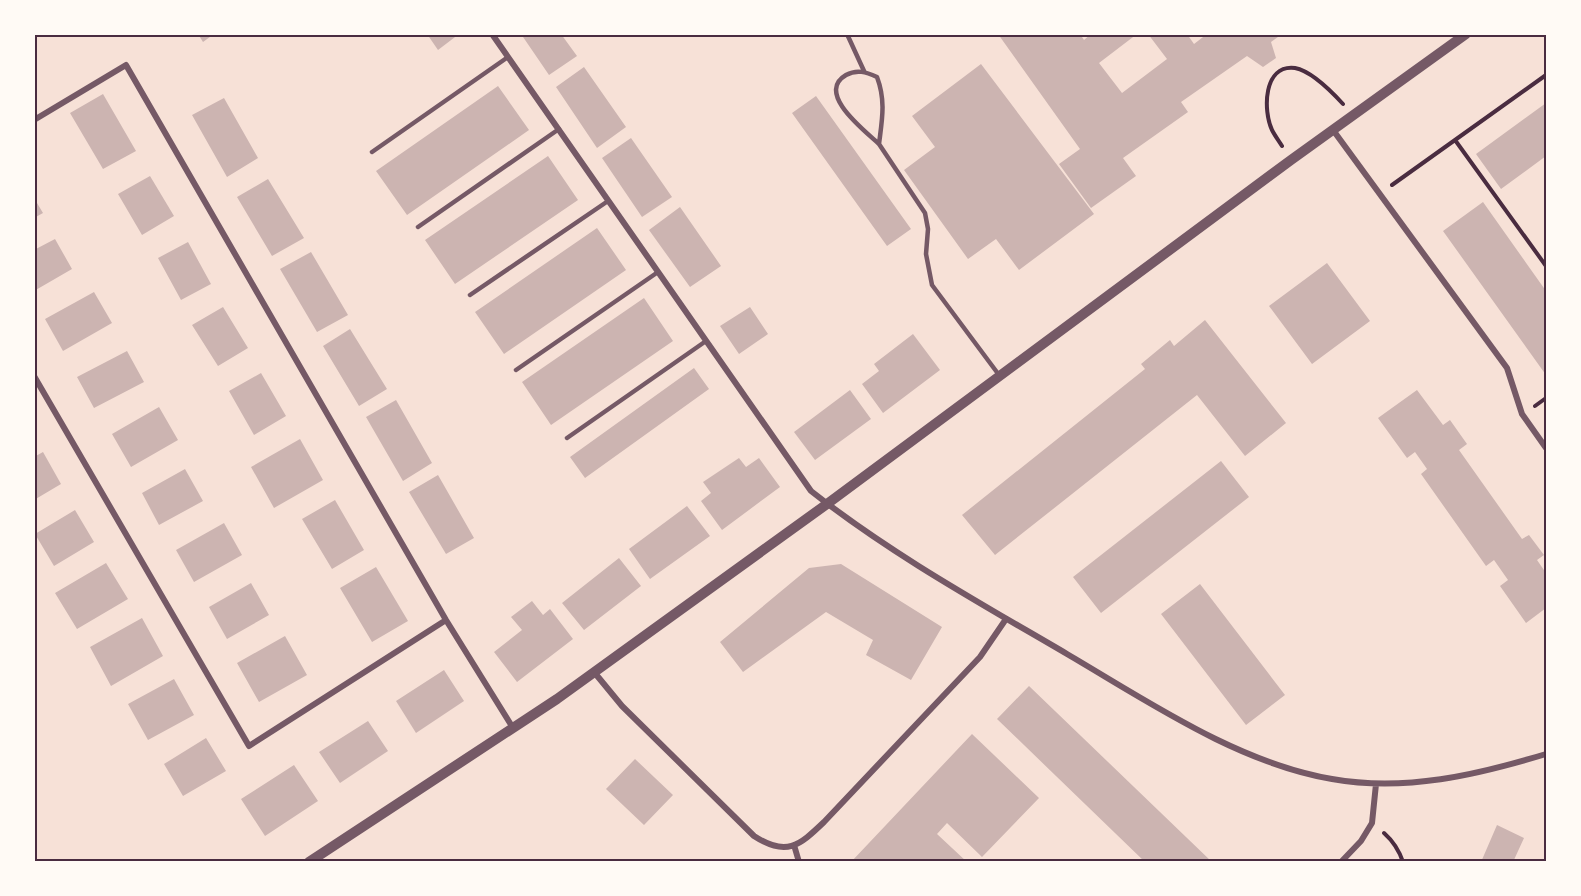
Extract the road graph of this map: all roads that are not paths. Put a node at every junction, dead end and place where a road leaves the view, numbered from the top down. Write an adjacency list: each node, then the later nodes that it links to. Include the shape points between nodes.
1 (492, 34): 4 (street)
2 (847, 34): 5 (lane)
3 (1466, 34): 8 (street)
4 (508, 57): 7 (street); 10 (lane)
5 (864, 71): 9 (lane, via 877,77 883,92); 9 (lane, via 840,78 836,91 839,105)
6 (34, 120): 23 (street, via 126,65)
7 (559, 129): 11 (street); 12 (lane)
8 (1333, 130): 17 (street); 20 (street, via 1507,368 1522,414)
9 (879, 144): 17 (lane, via 925,213 932,285)
10 (372, 152)
11 (608, 201): 13 (street); 14 (lane)
12 (417, 227)
13 (658, 272): 15 (street); 16 (lane)
14 (470, 295)
15 (706, 341): 19 (lane); 21 (street, via 811,491)
16 (516, 370)
17 (999, 375): 21 (street)
18 (34, 376): 23 (street, via 249,746)
19 (567, 438)
20 (1546, 448)
21 (826, 504): 22 (street, via 872,537); 24 (street)
22 (1006, 619): 27 (street, via 1242,751 1333,780); 28 (street, via 980,657 824,822)
23 (446, 620): 25 (street)
24 (594, 672): 25 (street); 28 (street, via 622,706 754,836 780,848)
25 (513, 729): 29 (street)
26 (1546, 754): 27 (street, via 1452,778)
27 (1376, 783): 31 (street, via 1372,823)
28 (794, 845): 30 (street)
29 (309, 861)
30 (799, 861)
31 (1341, 861)

